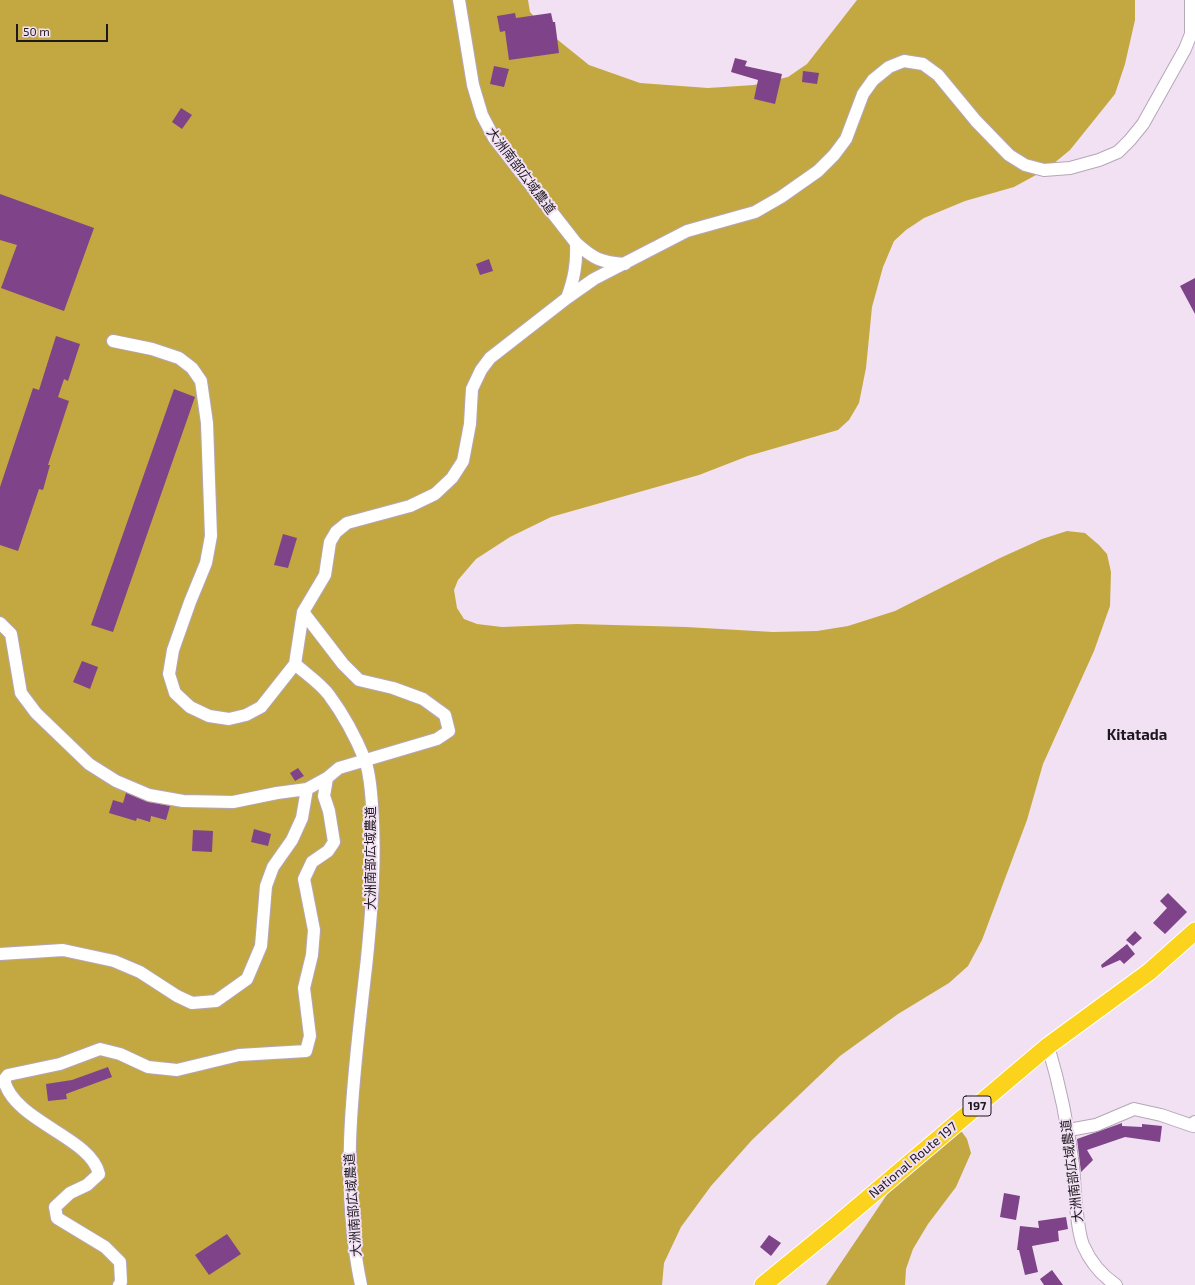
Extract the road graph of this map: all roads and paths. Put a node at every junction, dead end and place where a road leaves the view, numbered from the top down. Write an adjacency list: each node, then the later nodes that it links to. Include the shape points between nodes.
1 (459, 0): 3 (street, 大洲南部広域農道, via 473,85 482,115 494,138)
2 (1191, 0): 4 (street, via 1191,34 1185,49 1143,124 1118,152 1070,168 1044,170 1025,165 1009,155 976,121 938,75 923,64 904,61 889,66 873,80 863,94 846,139 834,156 818,171 755,212 687,231)
3 (576, 243): 4 (street, 大洲南部広域農道, via 590,256 605,262); 5 (street, via 575,276)
4 (626, 264): 5 (street, via 594,280)
5 (567, 298): 7 (street, via 490,358 481,370 472,389 470,424 463,460 452,478 436,494 410,506 347,523 336,532 330,542 325,575)
6 (113, 341): 9 (street, via 179,358 192,368 201,381 207,423 211,536 206,563 173,650 169,674 176,693 190,707 209,716 228,719 246,715 261,707)
7 (303, 612): 9 (street); 10 (street, via 342,664 359,680 393,688 423,699 446,715 449,731 437,739)
8 (0, 623): 12 (street, via 11,634 22,693 36,713 89,764 116,781 149,795 183,801 233,802)
9 (295, 664): 10 (street, 大洲南部広域農道, via 328,694 346,722)
10 (365, 761): 11 (street, via 339,768); 19 (street, 大洲南部広域農道, via 374,832 372,907 350,1120 349,1174 358,1269)
11 (327, 778): 12 (street); 18 (street, via 324,796 334,842 328,851 312,862 304,879 314,930 312,955 304,988 310,1036 306,1051 240,1055 177,1070 148,1066 100,1049 60,1064 8,1076 4,1080 7,1091 32,1115 84,1152 97,1166 99,1174 88,1185 70,1193 55,1207 57,1218 105,1247 120,1262)
12 (307, 789): 14 (street, via 302,818 292,840 272,867 266,886 261,946 247,979 216,1001 192,1003 140,972 114,961 85,954 63,950)
13 (1195, 931): 15 (highway, National Route 197 / 197, via 1149,972)
14 (0, 954)
15 (1048, 1046): 17 (street, 大洲南部広域農道); 20 (highway, National Route 197 / 197)
16 (1195, 1122): 17 (street, via 1192,1126 1134,1109 1096,1125)
17 (1069, 1130): 21 (street, 大洲南部広域農道, via 1078,1222 1083,1244 1095,1266)
18 (119, 1285)
19 (362, 1285)
20 (763, 1285)
21 (1116, 1285)

